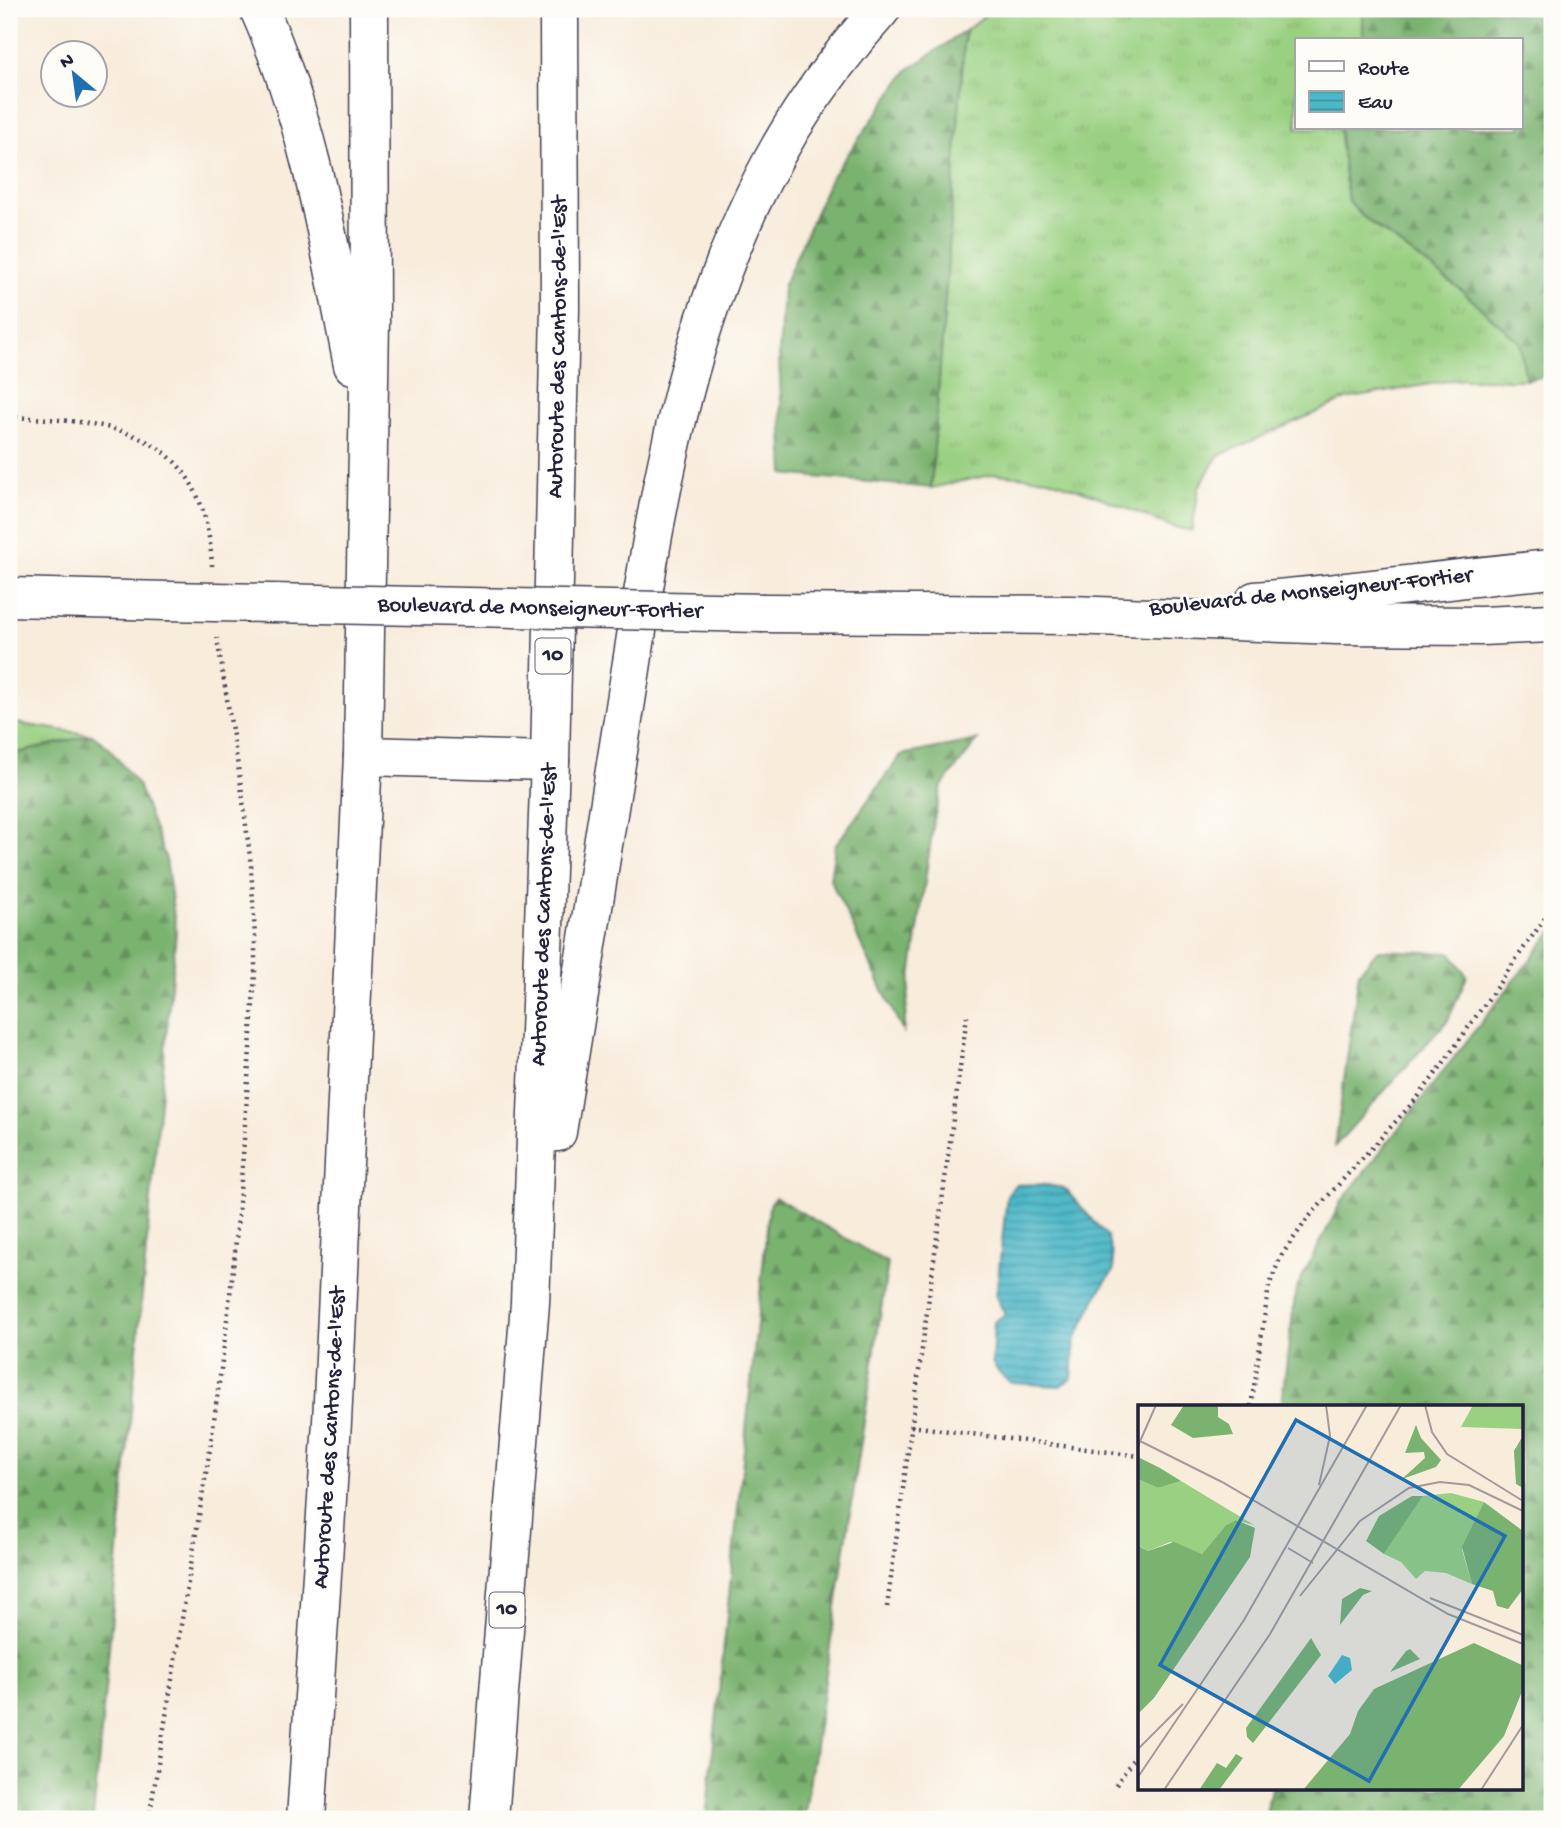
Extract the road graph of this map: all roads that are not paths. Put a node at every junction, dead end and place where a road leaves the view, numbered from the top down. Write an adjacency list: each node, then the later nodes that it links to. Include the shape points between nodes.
1 (259, 9): 5 (main road, via 287,82 313,174)
2 (369, 9): 5 (main road, Autoroute des Cantons-de-l'Est)
3 (559, 9): 11 (main road, Autoroute des Cantons-de-l'Est / 10, via 561,308)
4 (881, 9): 12 (main road, via 813,95 772,162 723,268 685,386 649,554)
5 (369, 442): 10 (main road, Autoroute des Cantons-de-l'Est)
6 (1552, 569): 8 (main road, Boulevard de Monseigneur-Fortier, via 1337,594)
7 (9, 597): 8 (main road, Boulevard de Monseigneur-Fortier, bridge)
8 (1070, 615): 9 (main road, Boulevard de Monseigneur-Fortier, via 1338,625)
9 (1552, 623)
10 (363, 756): 11 (main road); 13 (main road, Autoroute des Cantons-de-l'Est)
11 (550, 761): 12 (main road, Autoroute des Cantons-de-l'Est / 10)
12 (530, 1303): 16 (main road, Autoroute des Cantons-de-l'Est / 10)
13 (317, 1669): 14 (main road); 15 (main road, Autoroute des Cantons-de-l'Est)
14 (286, 1819)
15 (306, 1819)
16 (489, 1819)

